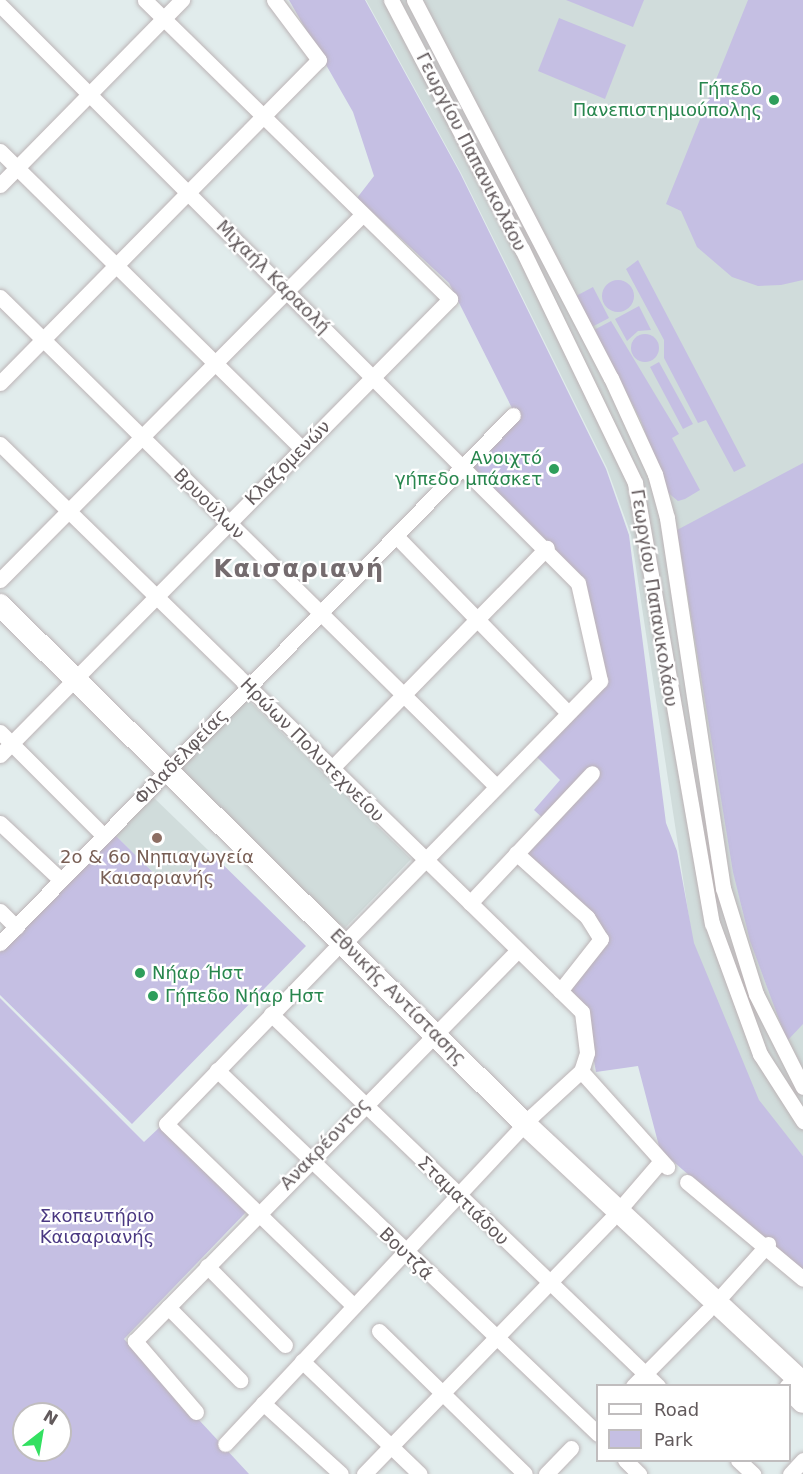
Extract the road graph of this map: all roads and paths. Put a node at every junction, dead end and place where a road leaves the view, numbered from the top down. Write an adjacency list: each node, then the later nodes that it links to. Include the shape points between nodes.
1 (145, 0): 7 (street)
2 (182, 0): 7 (street)
3 (274, 0): 9 (street, via 320,60)
4 (391, 0): 66 (street, Γεωργίου Παπανικολάου, via 522,249 636,483 712,923 760,1054)
5 (414, 0): 64 (street, Γεωργίου Παπανικολάου, via 606,369 655,474 667,518 723,888 756,994)
6 (0, 5): 8 (street, Μιχαήλ Καραολή)
7 (164, 19): 8 (street); 9 (street)
8 (89, 94): 11 (street); 13 (street, Μιχαήλ Καραολή)
9 (263, 116): 13 (street); 14 (street)
10 (0, 150): 11 (street)
11 (17, 167): 12 (street); 15 (street)
12 (0, 185)
13 (188, 192): 15 (street); 16 (street, Μιχαήλ Καραολή)
14 (363, 214): 16 (street); 20 (street, Κλαζομενών, via 450,299)
15 (116, 265): 18 (street); 19 (street)
16 (287, 291): 19 (street); 20 (street, Μιχαήλ Καραολή)
17 (0, 297): 18 (street, Βρυούλων)
18 (43, 339): 21 (street); 23 (street, Βρυούλων)
19 (215, 363): 23 (street); 25 (street)
20 (374, 376): 25 (street, Κλαζομενών); 26 (street, Μιχαήλ Καραολή)
21 (0, 382)
22 (513, 416): 26 (street, Φιλαδελφείας)
23 (142, 437): 27 (street); 28 (street, Βρυούλων)
24 (0, 444): 27 (street, Ηρώων Πολυτεχνείου)
25 (302, 449): 28 (street, Κλαζομενών)
26 (464, 466): 29 (street, Φιλαδελφείας); 30 (street, Μιχαήλ Καραολή)
27 (69, 511): 31 (street); 32 (street, Ηρώων Πολυτεχνείου)
28 (229, 523): 32 (street, Κλαζομενών); 34 (street, Βρυούλων)
29 (397, 537): 34 (street, Φιλαδελφείας); 35 (street)
30 (547, 548): 35 (street); 40 (street, Μιχαήλ Καραολή, via 578,583 600,681)
31 (0, 580)
32 (156, 596): 37 (street, Κλαζομενών); 38 (street, Ηρώων Πολυτεχνείου)
33 (0, 605): 37 (main road, Εθνικής Αντίστασης)
34 (321, 614): 38 (street, Φιλαδελφείας); 39 (street, Βρυούλων)
35 (477, 620): 39 (street); 40 (street)
36 (0, 623): 37 (main road, Εθνικής Αντίστασης)
37 (70, 683): 42 (street, Κλαζομενών); 46 (main road, Εθνικής Αντίστασης)
38 (248, 686): 44 (street, Ηρώων Πολυτεχνείου); 46 (street, Φιλαδελφείας)
39 (404, 695): 44 (street); 47 (street, Βρυούλων)
40 (568, 713): 47 (street)
41 (0, 732): 42 (street)
42 (11, 743): 43 (street, Κλαζομενών); 49 (street)
43 (0, 754)
44 (331, 769): 51 (street, Ηρώων Πολυτεχνείου)
45 (592, 773): 50 (street)
46 (164, 775): 49 (street, Φιλαδελφείας); 57 (main road, Εθνικής Αντίστασης)
47 (496, 786): 51 (street)
48 (0, 823): 52 (street)
49 (104, 836): 52 (street, Φιλαδελφείας)
50 (516, 854): 53 (street); 59 (street, via 587,917 601,939)
51 (424, 861): 53 (street, Ηρώων Πολυτεχνείου); 57 (street)
52 (61, 880): 55 (street, Φιλαδελφείας)
53 (470, 903): 58 (street, Ηρώων Πολυτεχνείου)
54 (0, 911): 55 (street)
55 (16, 927): 56 (street, Φιλαδελφείας)
56 (0, 943)
57 (339, 947): 60 (street); 61 (main road, Εθνικής Αντίστασης)
58 (518, 950): 59 (street, Ηρώων Πολυτεχνείου); 61 (street, Ανακρέοντος)
59 (560, 991): 63 (street, Ηρώων Πολυτεχνείου, via 582,1011 587,1053)
60 (271, 1014): 62 (street); 65 (street, Σταματιάδου)
61 (431, 1038): 65 (street, Ανακρέοντος); 67 (main road, Εθνικής Αντίστασης)
62 (217, 1070): 68 (street, Βουτζά); 71 (street, via 166,1124)
63 (581, 1071): 67 (street); 72 (street, via 664,1164)
64 (803, 1087)
65 (364, 1103): 68 (street, Ανακρέοντος); 70 (street, Σταματιάδου)
66 (803, 1121)
67 (521, 1128): 70 (street); 72 (main road, Εθνικής Αντίστασης)
68 (309, 1159): 71 (street, Ανακρέοντος); 74 (street, Βουτζά)
69 (687, 1182): 73 (street)
70 (458, 1196): 74 (street); 77 (street, Σταματιάδου)
71 (256, 1214): 75 (street, Ανακρέοντος); 78 (street)
72 (614, 1216): 77 (street); 80 (main road, Εθνικής Αντίστασης)
73 (768, 1244): 76 (street); 80 (street)
74 (404, 1253): 78 (street); 82 (street, Βουτζά)
75 (207, 1266): 79 (street, Ανακρέοντος); 83 (street)
76 (803, 1279)
77 (548, 1281): 82 (street); 85 (street, Σταματιάδου)
78 (353, 1305): 84 (street)
79 (168, 1307): 86 (street); 95 (street, Ανακρέοντος, via 135,1341)
80 (711, 1307): 85 (street); 87 (main road, Εθνικής Αντίστασης); 90 (main road, Εθνικής Αντίστασης)
81 (379, 1331): 92 (street)
82 (493, 1337): 92 (street); 96 (street, Βουτζά)
83 (285, 1345)
84 (302, 1361): 93 (street); 98 (street)
85 (645, 1374): 88 (street); 89 (street, Σταματιάδου)
86 (240, 1380)
87 (803, 1383)
88 (635, 1384)
89 (656, 1384)
90 (784, 1384)
91 (791, 1391): 94 (main road)
92 (441, 1393): 98 (street); 106 (street)
93 (263, 1402): 97 (street); 103 (street)
94 (803, 1402)
95 (196, 1412)
96 (595, 1428)
97 (225, 1443)
98 (392, 1446): 104 (street); 105 (street)
99 (571, 1448): 107 (street)
100 (803, 1460): 110 (street)
101 (626, 1462): 108 (street)
102 (739, 1462): 109 (street)
103 (341, 1474)
104 (364, 1474)
105 (420, 1474)
106 (525, 1474)
107 (546, 1474)
108 (639, 1474)
109 (753, 1474)
110 (790, 1474)

